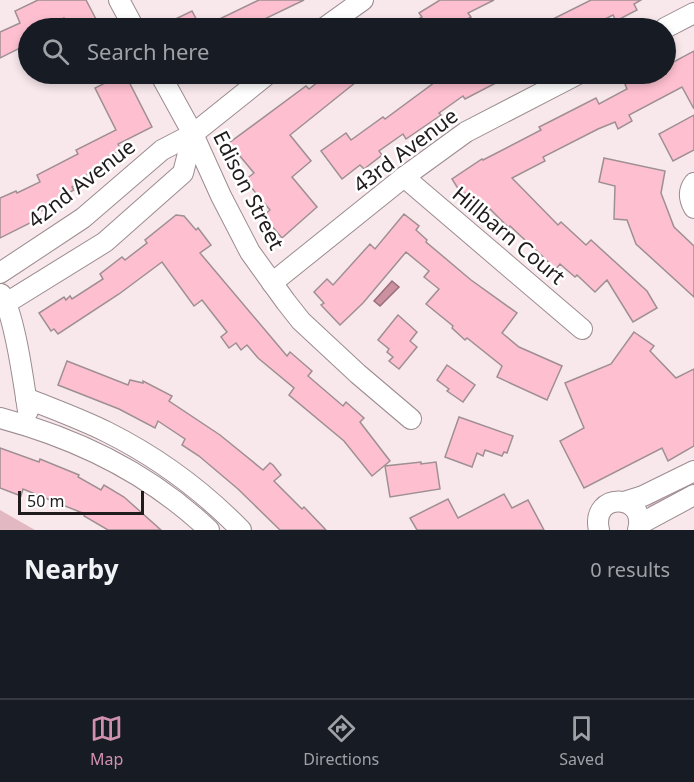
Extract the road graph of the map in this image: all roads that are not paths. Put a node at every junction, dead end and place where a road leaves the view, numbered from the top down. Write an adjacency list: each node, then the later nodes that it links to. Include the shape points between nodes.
1 (118, 0): 4 (street)
2 (363, 0): 5 (street)
3 (694, 13): 6 (street)
4 (128, 18)
5 (338, 18)
6 (676, 22)
7 (165, 84): 10 (street, Edison Street)
8 (256, 84): 10 (street, 42nd Avenue)
9 (559, 84): 11 (street, 43rd Avenue, via 466,132)
10 (193, 134): 14 (street, 42nd Avenue, via 162,150 83,218); 15 (street, Edison Street, via 250,252); 16 (street, via 183,173 105,242)
11 (404, 177): 15 (street, 43rd Avenue); 17 (street, Hillbarn Court)
12 (694, 183): 13 (street, via 689,191)
13 (694, 208)
14 (0, 273)
15 (272, 283): 20 (street, Edison Street, via 301,321)
16 (2, 301): 18 (street)
17 (582, 329)
18 (26, 398): 21 (street); 27 (street, via 141,450 172,470)
19 (0, 417): 21 (street)
20 (411, 419)
21 (30, 426): 26 (street, via 78,443 120,464 164,492)
22 (694, 471): 24 (street)
23 (694, 495): 25 (street)
24 (624, 502): 25 (street, via 636,510); 28 (street, via 605,506 598,517)
25 (639, 527)
26 (209, 530)
27 (241, 530)
28 (599, 530)

